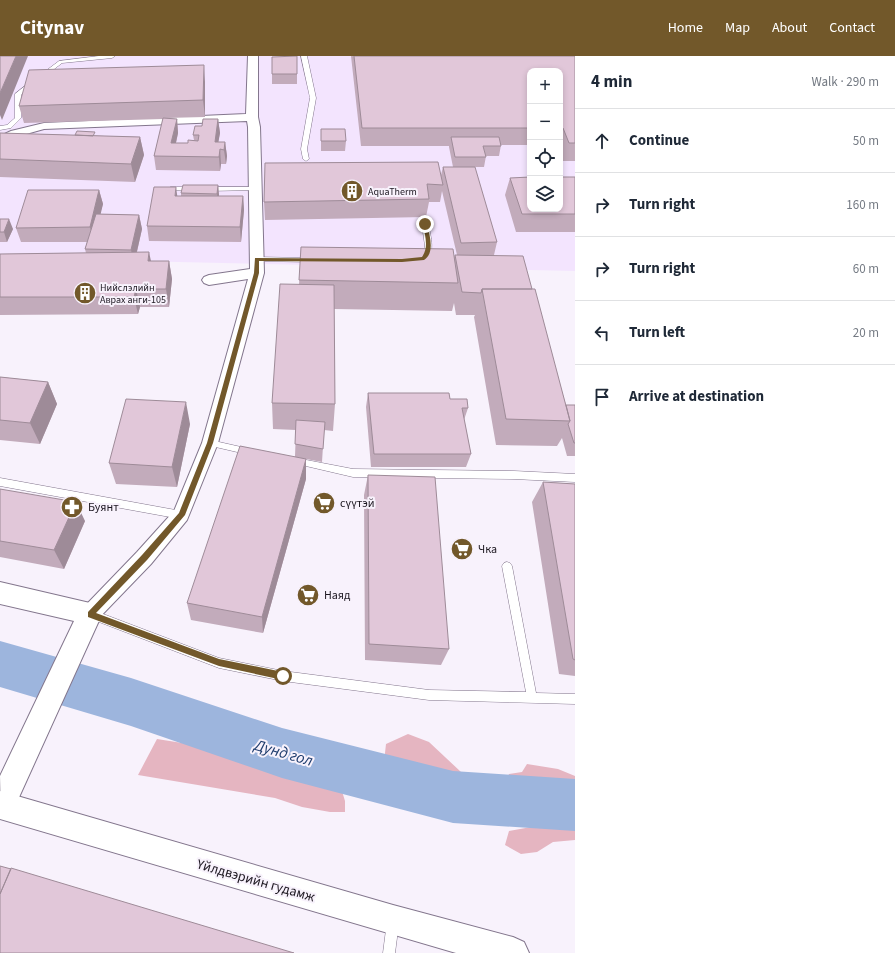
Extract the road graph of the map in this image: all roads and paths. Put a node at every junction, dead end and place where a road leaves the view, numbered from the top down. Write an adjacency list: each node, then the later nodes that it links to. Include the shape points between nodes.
1 (112, 56): 5 (lane, via 62,62 18,94 18,118 9,127)
2 (252, 56): 4 (street)
3 (304, 56): 7 (lane, via 313,98 304,149)
4 (252, 117): 6 (street, via 44,126 15,133); 9 (street)
5 (0, 128)
6 (0, 140)
7 (306, 159)
8 (171, 189): 9 (lane)
9 (255, 189): 13 (street)
10 (425, 224): 11 (lane, via 429,242 427,253 424,259)
11 (416, 259)
12 (318, 260): 13 (lane)
13 (257, 266): 14 (street); 15 (street)
14 (209, 280)
15 (210, 443): 16 (lane); 20 (street)
16 (255, 453)
17 (285, 459): 18 (lane, via 353,474)
18 (575, 478)
19 (0, 482): 20 (lane)
20 (181, 515): 23 (street)
21 (507, 566): 24 (lane)
22 (0, 594): 23 (main road)
23 (85, 625): 24 (lane, via 219,663 283,676 430,695); 26 (main road)
24 (532, 698): 25 (lane)
25 (575, 699)
26 (0, 805): 27 (main road, Yйлдвэрийн гудамж)
27 (393, 920): 28 (lane); 29 (main road, Yйлдвэрийн гудамж)
28 (389, 953)
29 (513, 953)

